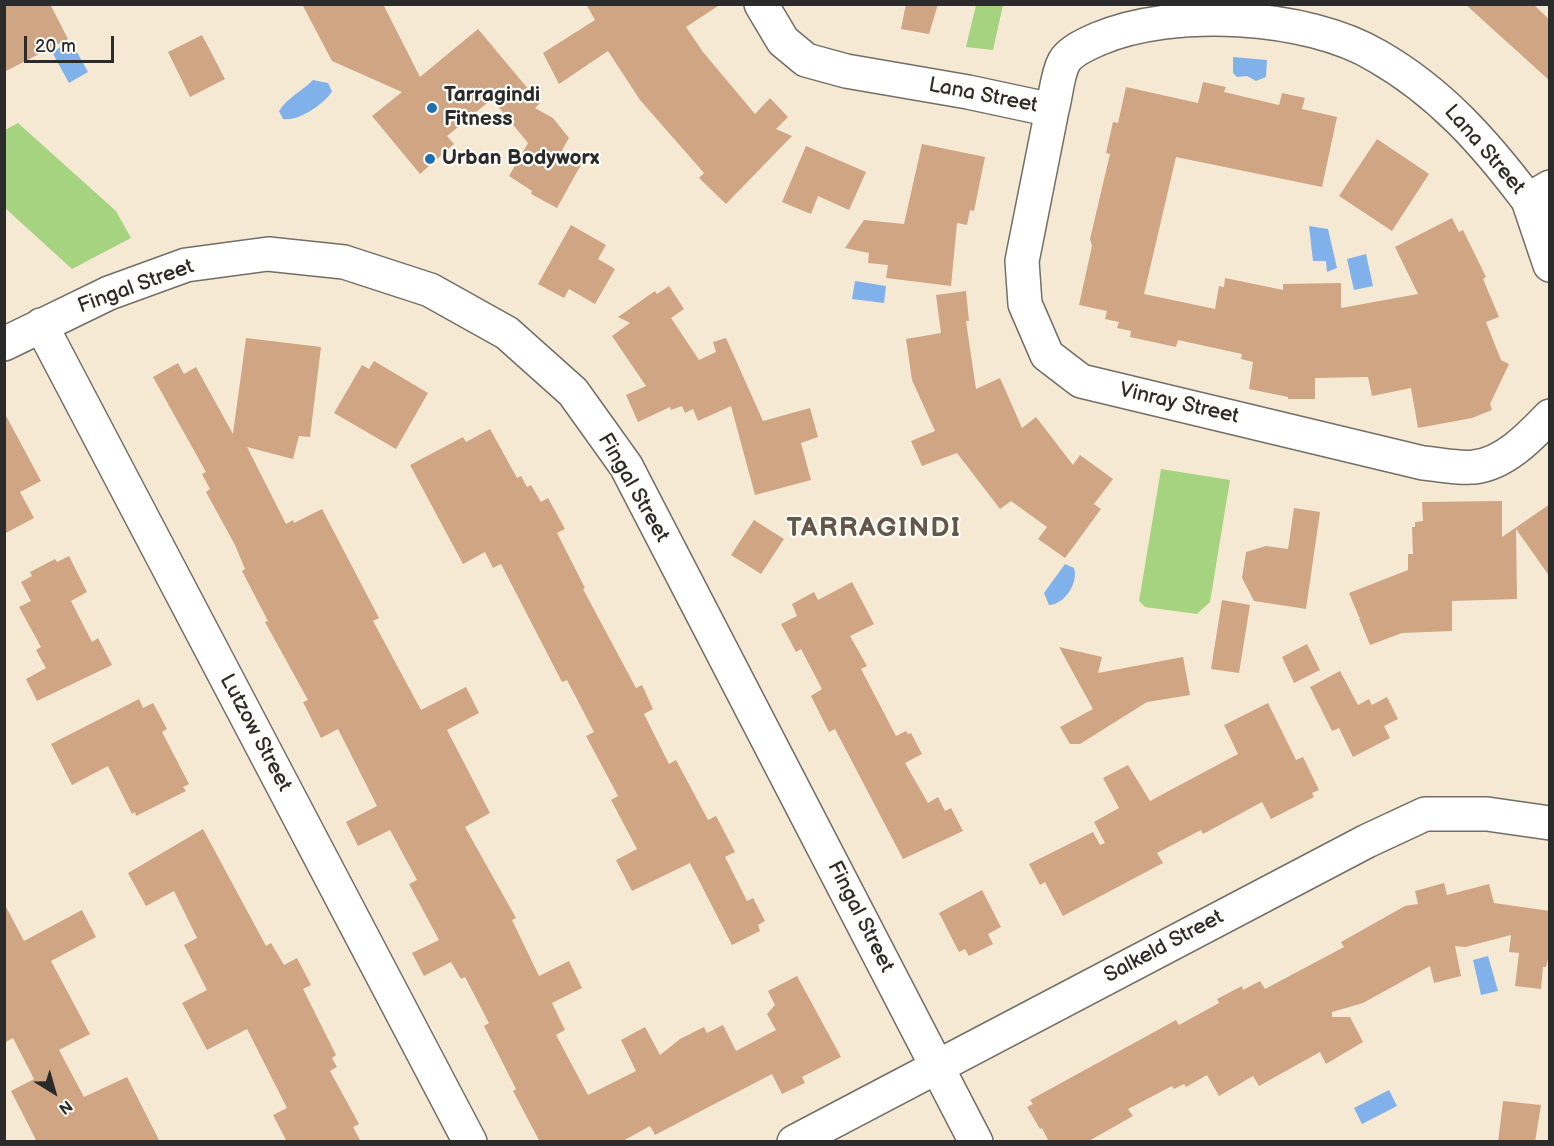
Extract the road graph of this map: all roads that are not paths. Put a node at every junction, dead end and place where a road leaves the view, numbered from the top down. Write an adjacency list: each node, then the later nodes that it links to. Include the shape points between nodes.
1 (761, 4): 2 (street, Lana Street, via 783,41 806,60)
2 (1052, 110): 3 (street, Lana Street, via 1065,61 1084,45 1107,35 1149,23 1230,19 1315,30 1376,55 1447,105); 7 (street, Vinray Street, via 1022,261 1025,304 1047,355 1081,381 1423,463 1475,467 1526,442)
3 (1539, 194): 4 (street)
4 (1550, 265)
5 (41, 325): 6 (street, Fingal Street); 9 (street, Fingal Street, via 109,293 186,265 268,254 344,262 430,290 507,333 573,392 626,466); 10 (street, Lutzow Street)
6 (4, 344)
7 (1550, 416)
8 (1550, 823): 9 (street, Salkeld Street, via 1487,814 1425,814)
9 (937, 1067): 11 (street, Salkeld Street); 12 (street, Fingal Street)
10 (470, 1142)
11 (794, 1142)
12 (976, 1142)

